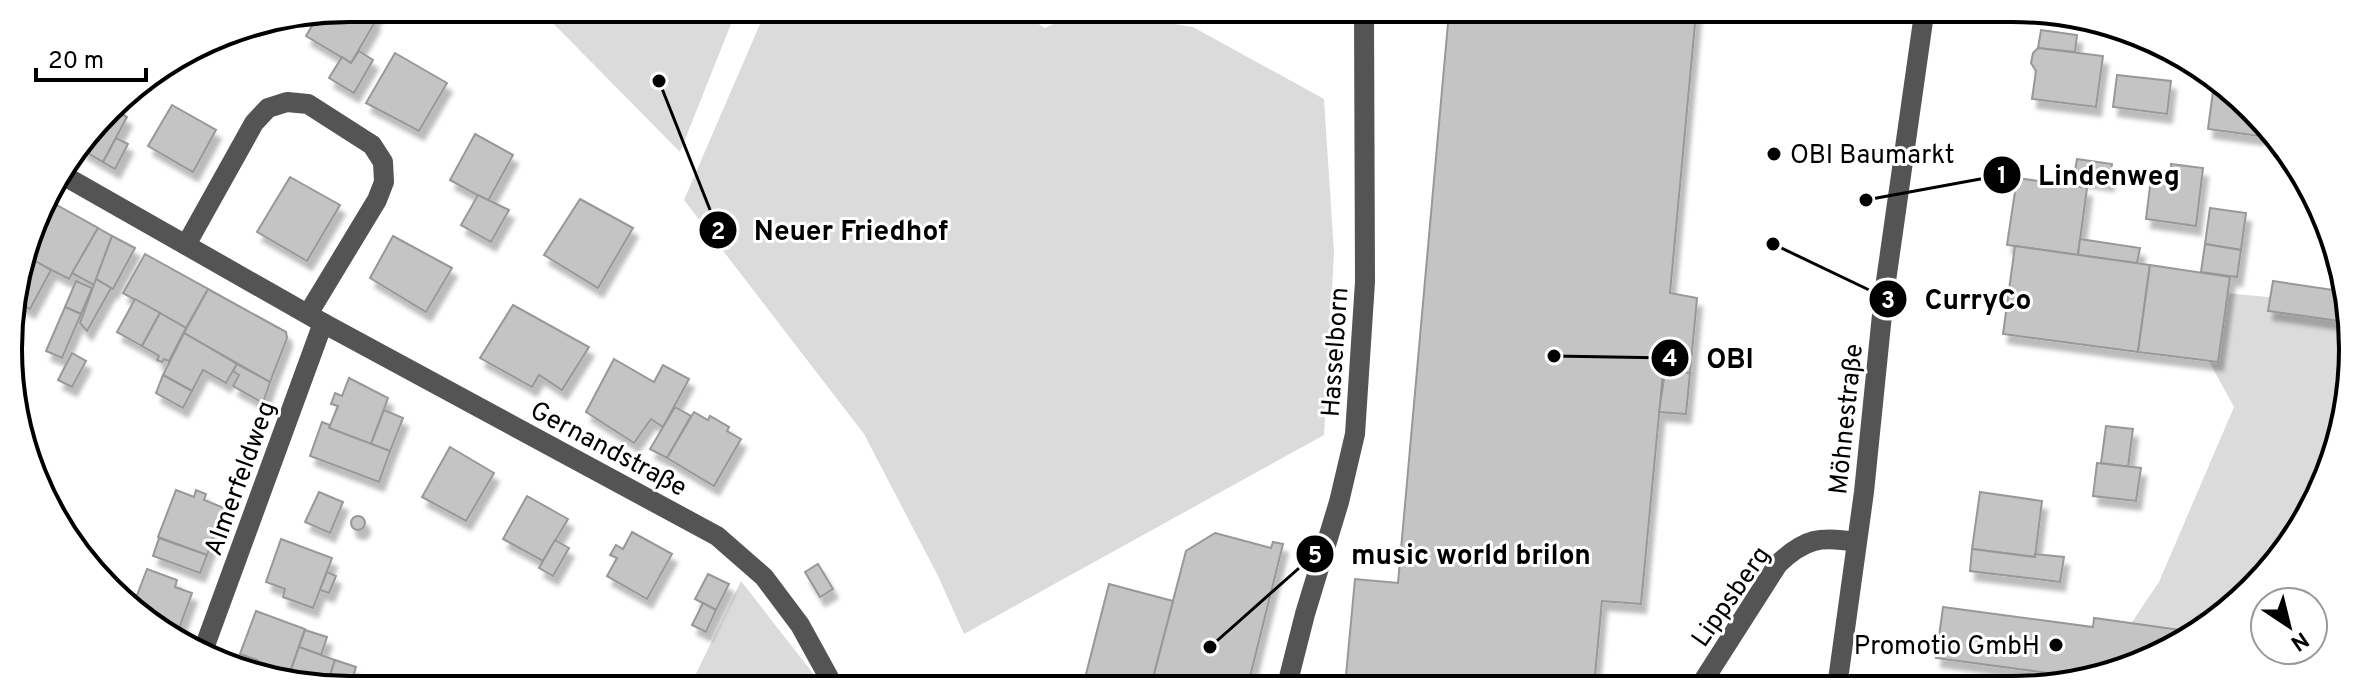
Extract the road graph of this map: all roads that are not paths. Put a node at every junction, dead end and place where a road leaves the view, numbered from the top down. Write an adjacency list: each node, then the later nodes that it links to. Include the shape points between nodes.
1 (1364, 22): 9 (street, Hasselborn, via 1365,282 1355,434)
2 (1923, 22): 6 (street, Möhnestraße)
3 (70, 179): 4 (street, Gernandstraße)
4 (186, 245): 5 (street, Gernandstraße); 5 (street, via 254,123 268,108 287,102 308,104 372,145 383,162 384,182)
5 (316, 319): 7 (street, Almerfeldweg); 8 (street, Gernandstraße, via 717,536 764,577 800,625)
6 (1856, 542): 10 (street, Lippsberg, via 1827,537 1786,556); 11 (street, Möhnestraße)
7 (206, 643)
8 (828, 676)
9 (1289, 676)
10 (1706, 676)
11 (1838, 676)

